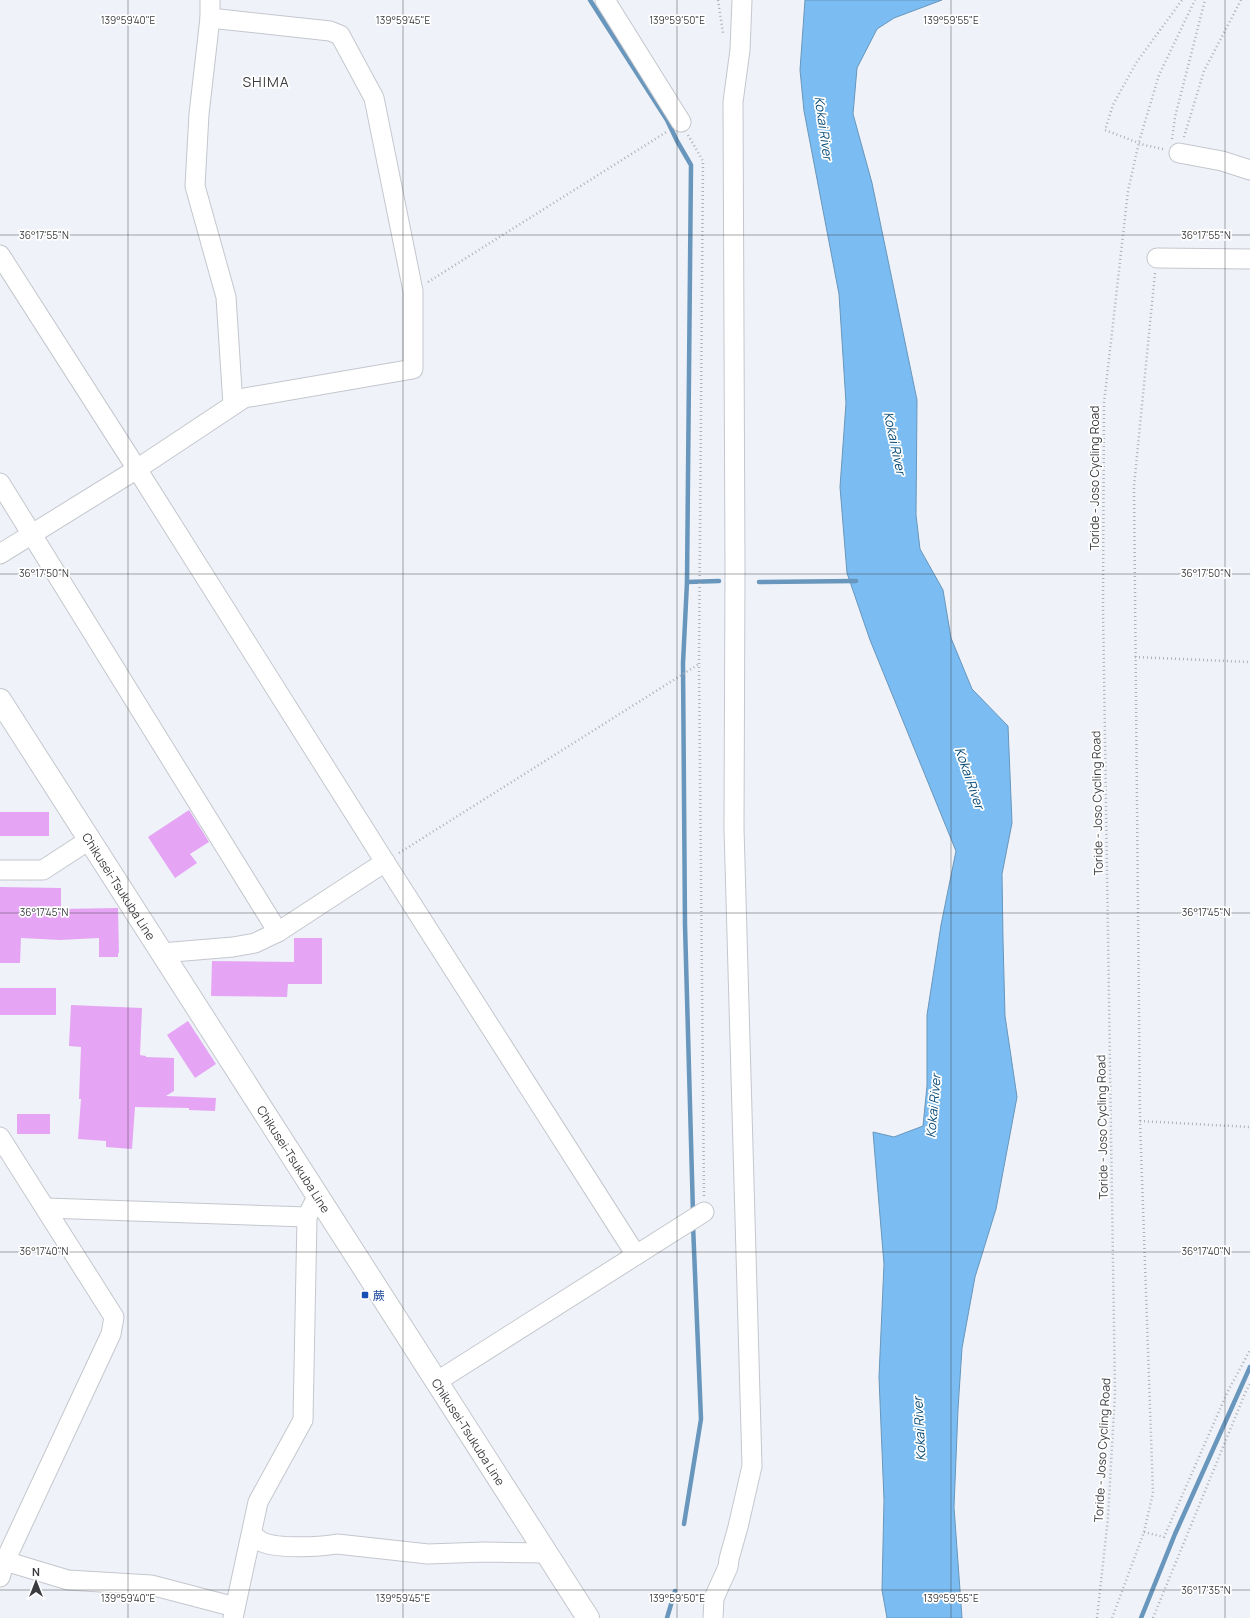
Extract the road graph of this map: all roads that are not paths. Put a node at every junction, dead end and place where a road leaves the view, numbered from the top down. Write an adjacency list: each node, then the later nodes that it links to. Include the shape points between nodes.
1 (605, 0): 4 (street)
2 (742, 0): 33 (street, via 740,50 733,102 734,828 752,1466 728,1567 714,1598)
3 (210, 9): 10 (street, via 199,114 195,186 226,297); 10 (street, via 340,35 374,98 413,292 413,369 244,398)
4 (681, 122)
5 (1174, 152): 6 (street)
6 (1250, 170)
7 (0, 255): 11 (street)
8 (1157, 258): 9 (street)
9 (1250, 259)
10 (234, 405): 11 (street)
11 (137, 469): 13 (street); 17 (street)
12 (0, 483): 13 (street)
13 (32, 534): 14 (street); 19 (street)
14 (0, 554)
15 (0, 700): 16 (main road, Chikusei-Tsukuba Line)
16 (90, 840): 18 (street, via 43,870); 20 (main road, Chikusei-Tsukuba Line)
17 (384, 862): 19 (street); 26 (street)
18 (0, 870)
19 (278, 932): 20 (street, via 255,943 233,948)
20 (161, 953): 22 (main road, Chikusei-Tsukuba Line)
21 (0, 1137): 23 (street)
22 (317, 1197): 24 (street); 27 (main road, Chikusei-Tsukuba Line)
23 (46, 1208): 24 (street); 30 (street, via 114,1317 111,1334)
24 (307, 1217): 28 (street, via 303,1420 258,1502)
25 (697, 1217): 26 (street)
26 (636, 1255): 27 (street)
27 (436, 1382): 29 (main road, Chikusei-Tsukuba Line)
28 (252, 1535): 29 (street, via 264,1542 283,1546 337,1544 428,1554); 31 (street)
29 (546, 1553): 32 (main road, Chikusei-Tsukuba Line)
30 (3, 1569): 31 (street, via 68,1580 151,1585)
31 (234, 1612)
32 (588, 1618)
33 (713, 1618)

